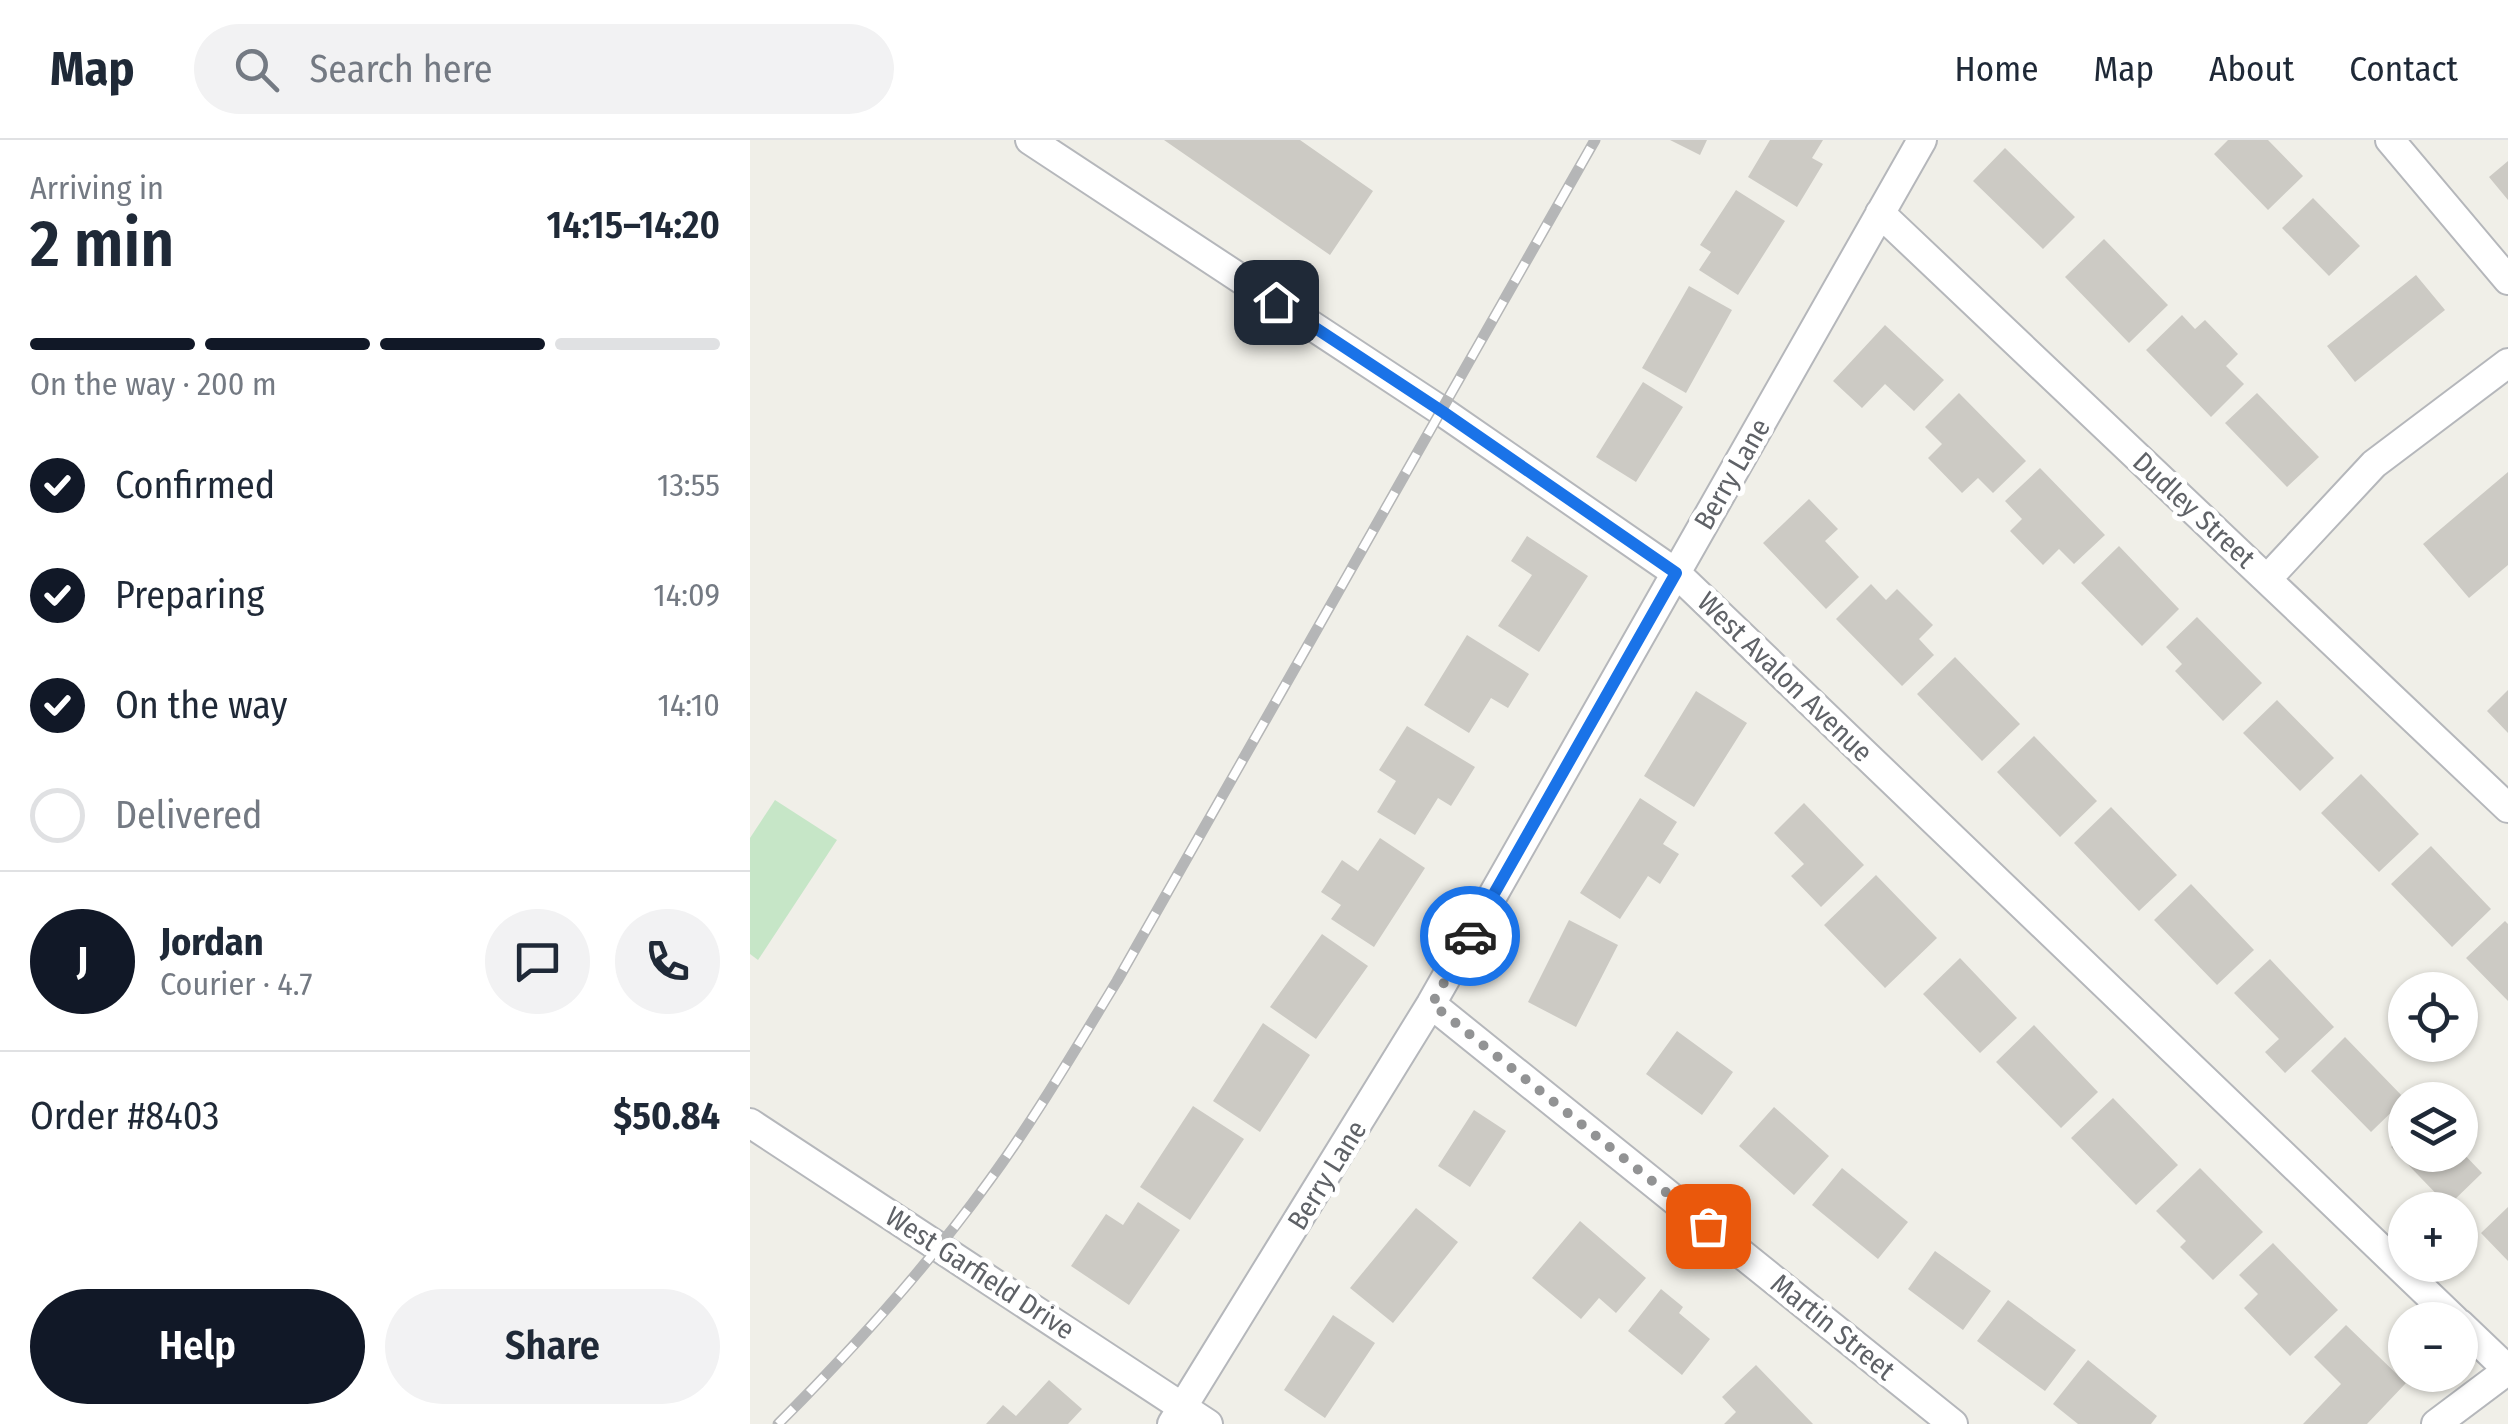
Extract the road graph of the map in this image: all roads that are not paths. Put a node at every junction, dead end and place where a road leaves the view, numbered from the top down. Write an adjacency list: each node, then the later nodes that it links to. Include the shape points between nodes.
1 (1030, 140): 7 (street, West Avalon Avenue)
2 (1922, 140): 4 (street, Berry Lane)
3 (2390, 140): 5 (street)
4 (1880, 213): 7 (street, Berry Lane); 8 (street, Dudley Street)
5 (2508, 280)
6 (2508, 362): 8 (street, via 2374,464)
7 (1676, 573): 10 (street, Berry Lane); 12 (street, West Avalon Avenue)
8 (2267, 579): 9 (street, Dudley Street)
9 (2508, 808)
10 (1432, 1004): 15 (street, Berry Lane); 17 (street, Martin Street)
11 (750, 1122): 15 (street, West Garfield Drive)
12 (2437, 1302)
13 (2478, 1341): 14 (street, West Avalon Avenue)
14 (2508, 1370): 18 (street)
15 (1177, 1416): 16 (street, West Garfield Drive)
16 (1208, 1424)
17 (1954, 1424)
18 (2436, 1424)

